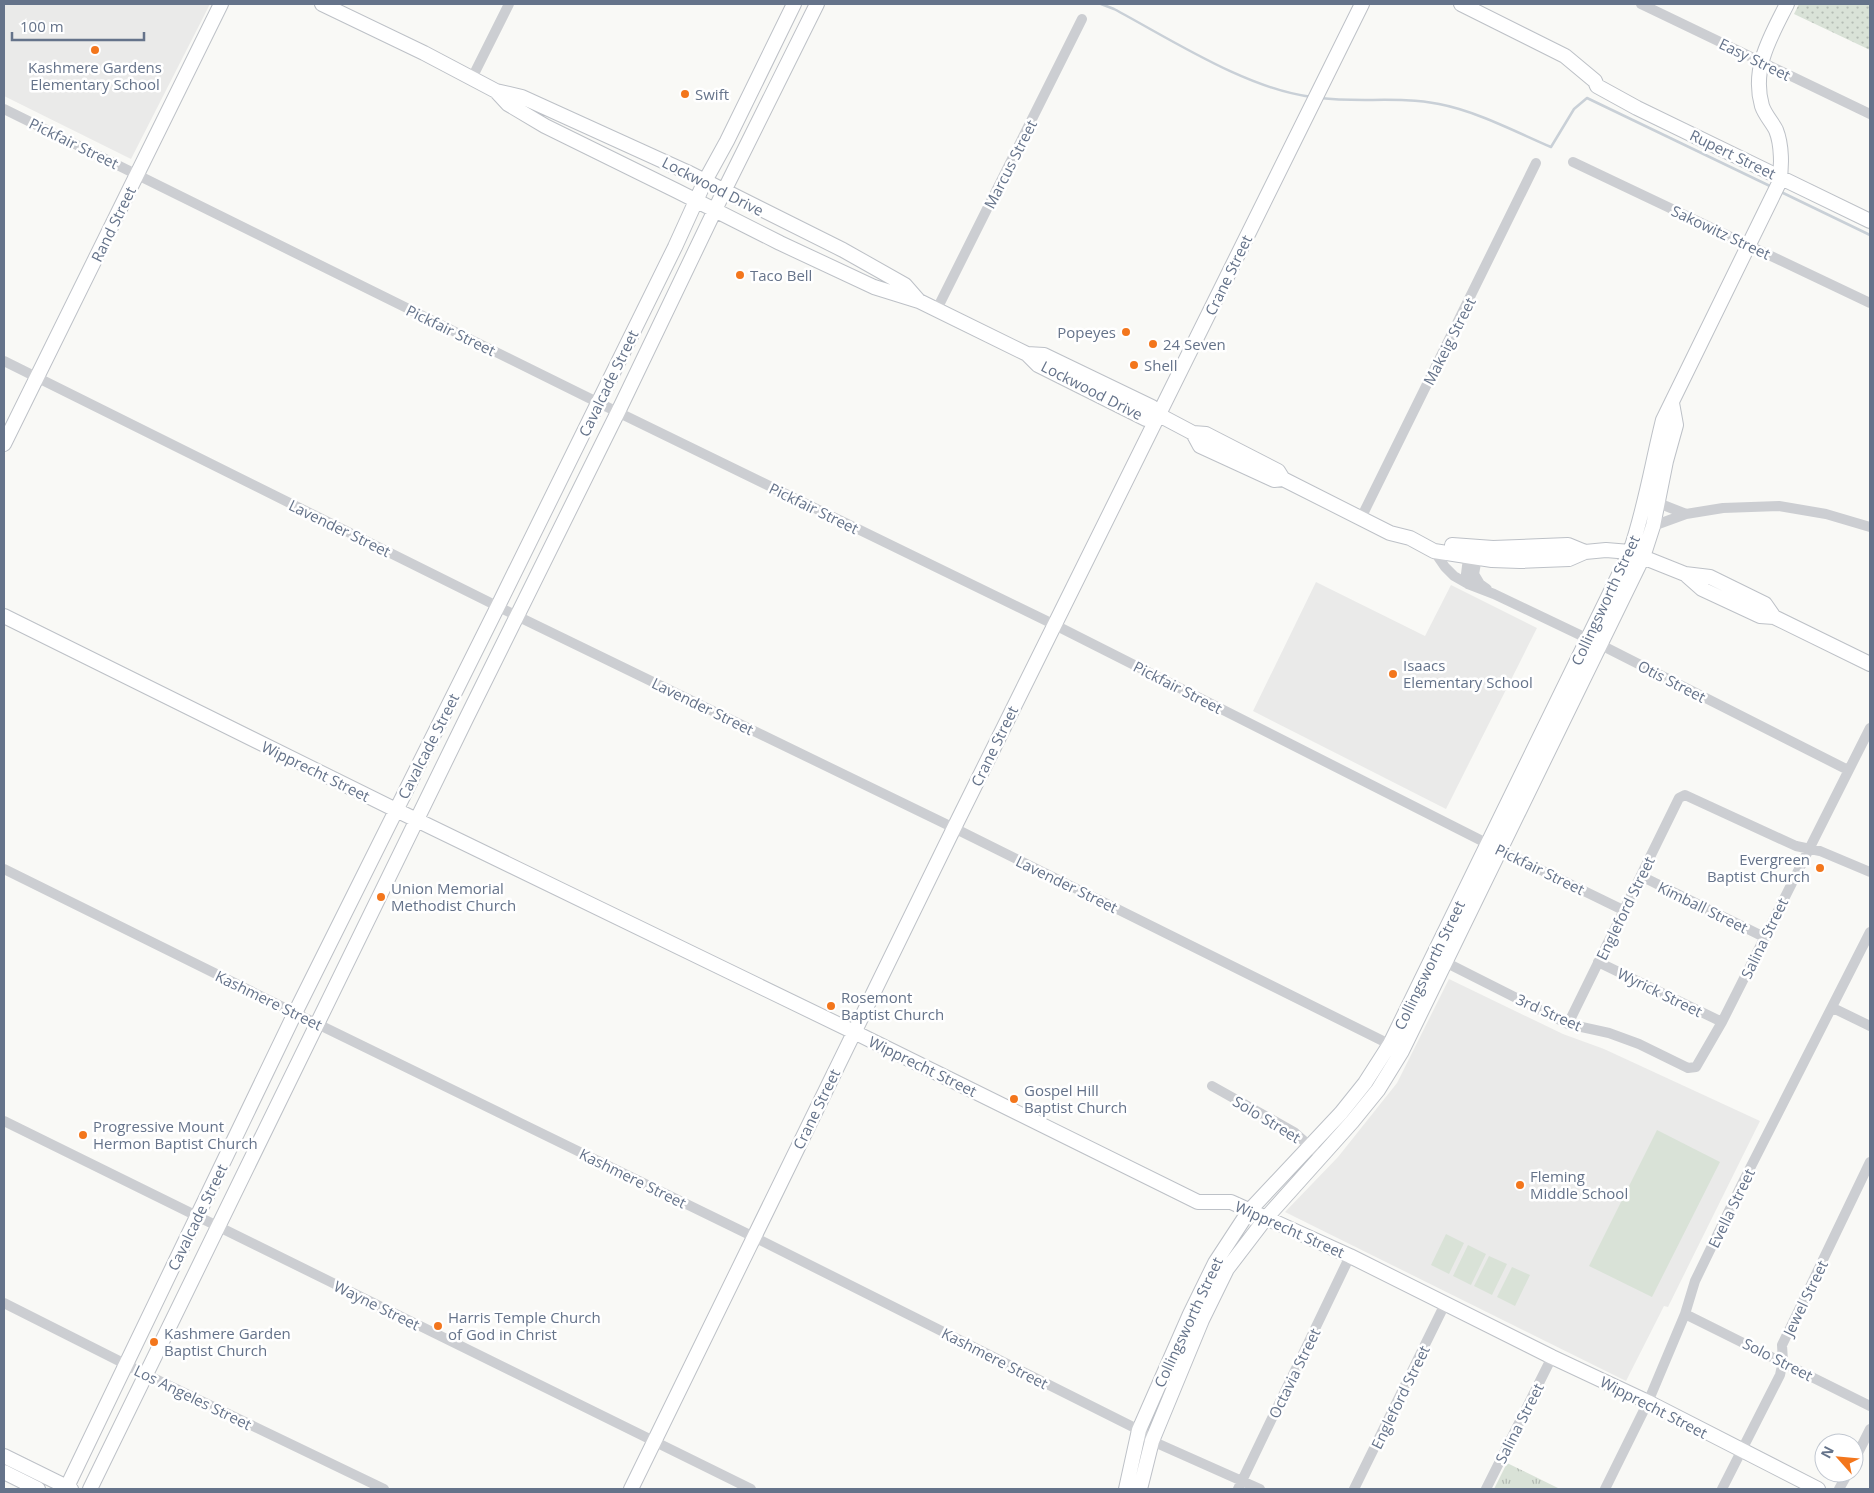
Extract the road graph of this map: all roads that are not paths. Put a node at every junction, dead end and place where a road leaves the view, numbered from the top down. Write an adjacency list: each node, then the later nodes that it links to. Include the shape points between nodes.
1 (221, 4): 22 (main road, Rand Street)
2 (322, 4): 14 (main road, Lockwood Drive)
3 (510, 4): 14 (street)
4 (794, 4): 11 (main road, Cavalcade Street)
5 (817, 4): 12 (main road, Cavalcade Street)
6 (1362, 4): 40 (main road, Crane Street)
7 (1461, 4): 24 (main road, Rupert Street, via 1565,56 1597,86)
8 (1641, 4): 13 (street, Easy Street)
9 (1787, 4): 13 (main road, Collingsworth Street)
10 (1082, 19): 34 (street, Marcus Street)
11 (780, 32): 12 (main road); 23 (main road, Cavalcade Street)
12 (798, 41): 25 (main road, Cavalcade Street)
13 (1760, 62): 17 (street, Easy Street); 24 (main road, Collingsworth Street, via 1758,84 1762,107 1776,131 1781,155)
14 (472, 78): 15 (main road, Lockwood Drive)
15 (496, 91): 18 (main road, Lockwood Drive, via 522,97); 19 (main road, Lockwood Drive, via 508,104)
16 (4, 109): 22 (street, Pickfair Street)
17 (1870, 114)
18 (577, 122): 19 (main road); 23 (main road, Lockwood Drive)
19 (569, 139): 26 (main road, Lockwood Drive)
20 (1573, 162): 29 (street, Sakowitz Street)
21 (1536, 163): 46 (street, Makeig Street)
22 (137, 174): 36 (main road, Rand Street); 37 (street, Pickfair Street)
23 (705, 181): 25 (main road, Lockwood Drive); 26 (main road, Cavalcade Street)
24 (1777, 184): 28 (main road, Rupert Street); 29 (main road, Collingsworth Street)
25 (724, 192): 27 (main road, Cavalcade Street); 30 (main road, Lockwood Drive)
26 (696, 200): 27 (main road, Lockwood Drive); 37 (main road, Cavalcade Street)
27 (715, 210): 31 (main road, Lockwood Drive); 39 (main road, Cavalcade Street)
28 (1870, 221)
29 (1748, 245): 33 (street, Sakowitz Street); 38 (main road, Collingsworth Street)
30 (843, 250): 31 (main road); 32 (main road, Lockwood Drive, via 905,286)
31 (830, 268): 32 (main road, Lockwood Drive, via 874,287)
32 (919, 300): 34 (main road, Lockwood Drive)
33 (1870, 303)
34 (937, 309): 40 (main road, Lockwood Drive, via 1027,354 1044,355 1152,407)
35 (4, 361): 36 (street, Lavender Street)
36 (37, 378): 41 (main road, Rand Street); 55 (street, Lavender Street)
37 (599, 403): 39 (street, Pickfair Street); 43 (main road, Cavalcade Street)
38 (1672, 403): 42 (main road, Collingsworth Street, via 1676,425); 52 (main road, Collingsworth Street, via 1663,420 1653,458)
39 (618, 412): 44 (main road, Cavalcade Street); 58 (street, Pickfair Street)
40 (1159, 415): 46 (main road, Lockwood Drive, via 1193,433 1200,446 1274,480 1283,479); 58 (main road, Crane Street)
41 (4, 444)
42 (1658, 503): 45 (street); 47 (main road, Collingsworth Street)
43 (548, 504): 44 (main road); 55 (main road, Cavalcade Street)
44 (567, 514): 57 (main road, Cavalcade Street)
45 (1686, 514): 47 (street); 48 (street, via 1722,508 1779,506 1826,514)
46 (1361, 518): 49 (main road, Lockwood Drive, via 1390,533)
47 (1653, 526): 52 (main road, Collingsworth Street)
48 (1870, 527)
49 (1418, 542): 50 (main road, Lockwood Drive); 51 (main road, Lockwood Drive)
50 (1434, 551): 51 (main road, Lockwood Drive); 53 (street, Otis Street, via 1445,568)
51 (1473, 552): 52 (main road, Lockwood Drive, via 1568,546 1585,552 1606,550); 53 (street, via 1466,574); 54 (street, Otis Street, via 1474,574 1480,584)
52 (1636, 555): 59 (main road, Collingsworth Street); 60 (main road, Collingsworth Street); 61 (main road, Lockwood Drive, via 1684,574 1702,590 1760,616 1774,617)
53 (1468, 584): 54 (street, Otis Street)
54 (1494, 594): 59 (street, Otis Street)
55 (498, 606): 57 (street, Lavender Street); 62 (main road, Cavalcade Street)
56 (4, 616): 66 (main road, Wipprecht Street)
57 (517, 616): 63 (main road, Cavalcade Street); 68 (street, Lavender Street)
58 (1055, 625): 68 (main road, Crane Street); 69 (street, Pickfair Street)
59 (1588, 639): 60 (street, Otis Street); 69 (main road, Collingsworth Street)
60 (1601, 645): 65 (street, Otis Street); 69 (main road, Collingsworth Street)
61 (1870, 664)
62 (447, 708): 63 (main road); 66 (main road, Cavalcade Street)
63 (466, 719): 67 (main road, Cavalcade Street)
64 (1870, 728): 65 (street, Salina Street)
65 (1848, 770): 70 (street, Salina Street)
66 (396, 810): 67 (main road, Wipprecht Street); 75 (main road, Cavalcade Street)
67 (417, 820): 76 (main road, Cavalcade Street); 87 (main road, Wipprecht Street)
68 (954, 828): 87 (main road, Crane Street); 88 (street, Lavender Street)
69 (1494, 847): 74 (street, Pickfair Street); 79 (main road, Collingsworth Street)
70 (1808, 848): 72 (street); 73 (street, Engleford Street, via 1796,846 1685,795 1679,798); 78 (street, Salina Street)
71 (4, 869): 82 (street, Kashmere Street)
72 (1870, 872)
73 (1641, 876): 74 (street, Engleford Street); 78 (street, Kimball Street)
74 (1624, 910): 80 (street, Engleford Street)
75 (345, 912): 76 (main road); 82 (main road, Cavalcade Street)
76 (366, 923): 84 (main road, Cavalcade Street)
77 (1870, 932): 81 (street, Evella Street)
78 (1764, 937): 83 (street, Salina Street)
79 (1439, 959): 85 (street, 3rd Street); 88 (main road, Collingsworth Street)
80 (1598, 962): 83 (street, Wyrick Street); 85 (street, Engleford Street)
81 (1833, 1008): 86 (street); 104 (street, Evella Street, via 1712,1246 1695,1282)
82 (295, 1013): 84 (street, Kashmere Street); 91 (main road, Cavalcade Street)
83 (1722, 1022): 89 (street, Salina Street)
84 (317, 1024): 93 (main road, Cavalcade Street); 100 (street, Kashmere Street)
85 (1568, 1024): 89 (street, 3rd Street, via 1609,1033 1688,1068)
86 (1870, 1026)
87 (854, 1032): 96 (main road, Wipprecht Street, via 1198,1202 1231,1202); 100 (main road, Crane Street)
88 (1396, 1048): 94 (main road, Collingsworth Street, via 1341,1113)
89 (1696, 1067)
90 (1212, 1086): 94 (street, Solo Street, via 1294,1132)
91 (245, 1118): 93 (main road); 97 (main road, Cavalcade Street)
92 (4, 1121): 97 (street, Wayne Street)
93 (267, 1128): 99 (main road, Cavalcade Street)
94 (1316, 1151): 96 (main road, Collingsworth Street); 98 (main road, Collingsworth Street)
95 (1870, 1162): 106 (street, Jewel Street, via 1782,1345)
96 (1249, 1211): 98 (main road, Wipprecht Street); 112 (main road, Collingsworth Street, via 1214,1262)
97 (197, 1217): 99 (street, Wayne Street); 107 (main road, Cavalcade Street)
98 (1266, 1218): 101 (main road, Wipprecht Street); 114 (main road, Collingsworth Street, via 1227,1269)
99 (218, 1227): 108 (main road, Cavalcade Street); 113 (street, Wayne Street)
100 (754, 1237): 112 (street, Kashmere Street); 113 (main road, Crane Street)
101 (1350, 1256): 103 (main road, Wipprecht Street); 119 (street, Octavia Street)
102 (4, 1303): 107 (street, Los Angeles Street)
103 (1445, 1304): 105 (main road, Wipprecht Street); 129 (street, Engleford Street)
104 (1685, 1314): 106 (street, Solo Street); 109 (street, Evella Street)
105 (1552, 1357): 109 (main road, Wipprecht Street); 130 (street, Salina Street)
106 (1783, 1361): 110 (street, Solo Street); 116 (street, Jewel Street, via 1780,1375)
107 (125, 1363): 108 (street, Los Angeles Street); 121 (main road, Cavalcade Street)
108 (145, 1374): 122 (main road, Cavalcade Street); 123 (street, Los Angeles Street)
109 (1648, 1402): 116 (main road, Wipprecht Street); 131 (street, Evella Street)
110 (1870, 1406)
111 (1870, 1429): 115 (street)
112 (1139, 1430): 114 (street, Kashmere Street); 126 (main road, Collingsworth Street)
113 (654, 1441): 124 (main road, Crane Street); 125 (street, Wayne Street)
114 (1152, 1441): 119 (street, Kashmere Street); 127 (main road, Collingsworth Street)
115 (1864, 1441)
116 (1741, 1451): 132 (street, Jewel Street); 133 (main road, Wipprecht Street)
117 (4, 1456): 121 (main road)
118 (4, 1472): 120 (main road)
119 (1240, 1485): 128 (street, Kashmere Street)
120 (38, 1489)
121 (68, 1489)
122 (90, 1489)
123 (384, 1489)
124 (631, 1489)
125 (751, 1489)
126 (1126, 1489)
127 (1140, 1489)
128 (1260, 1489)
129 (1354, 1489)
130 (1486, 1489)
131 (1605, 1489)
132 (1722, 1489)
133 (1818, 1489)

